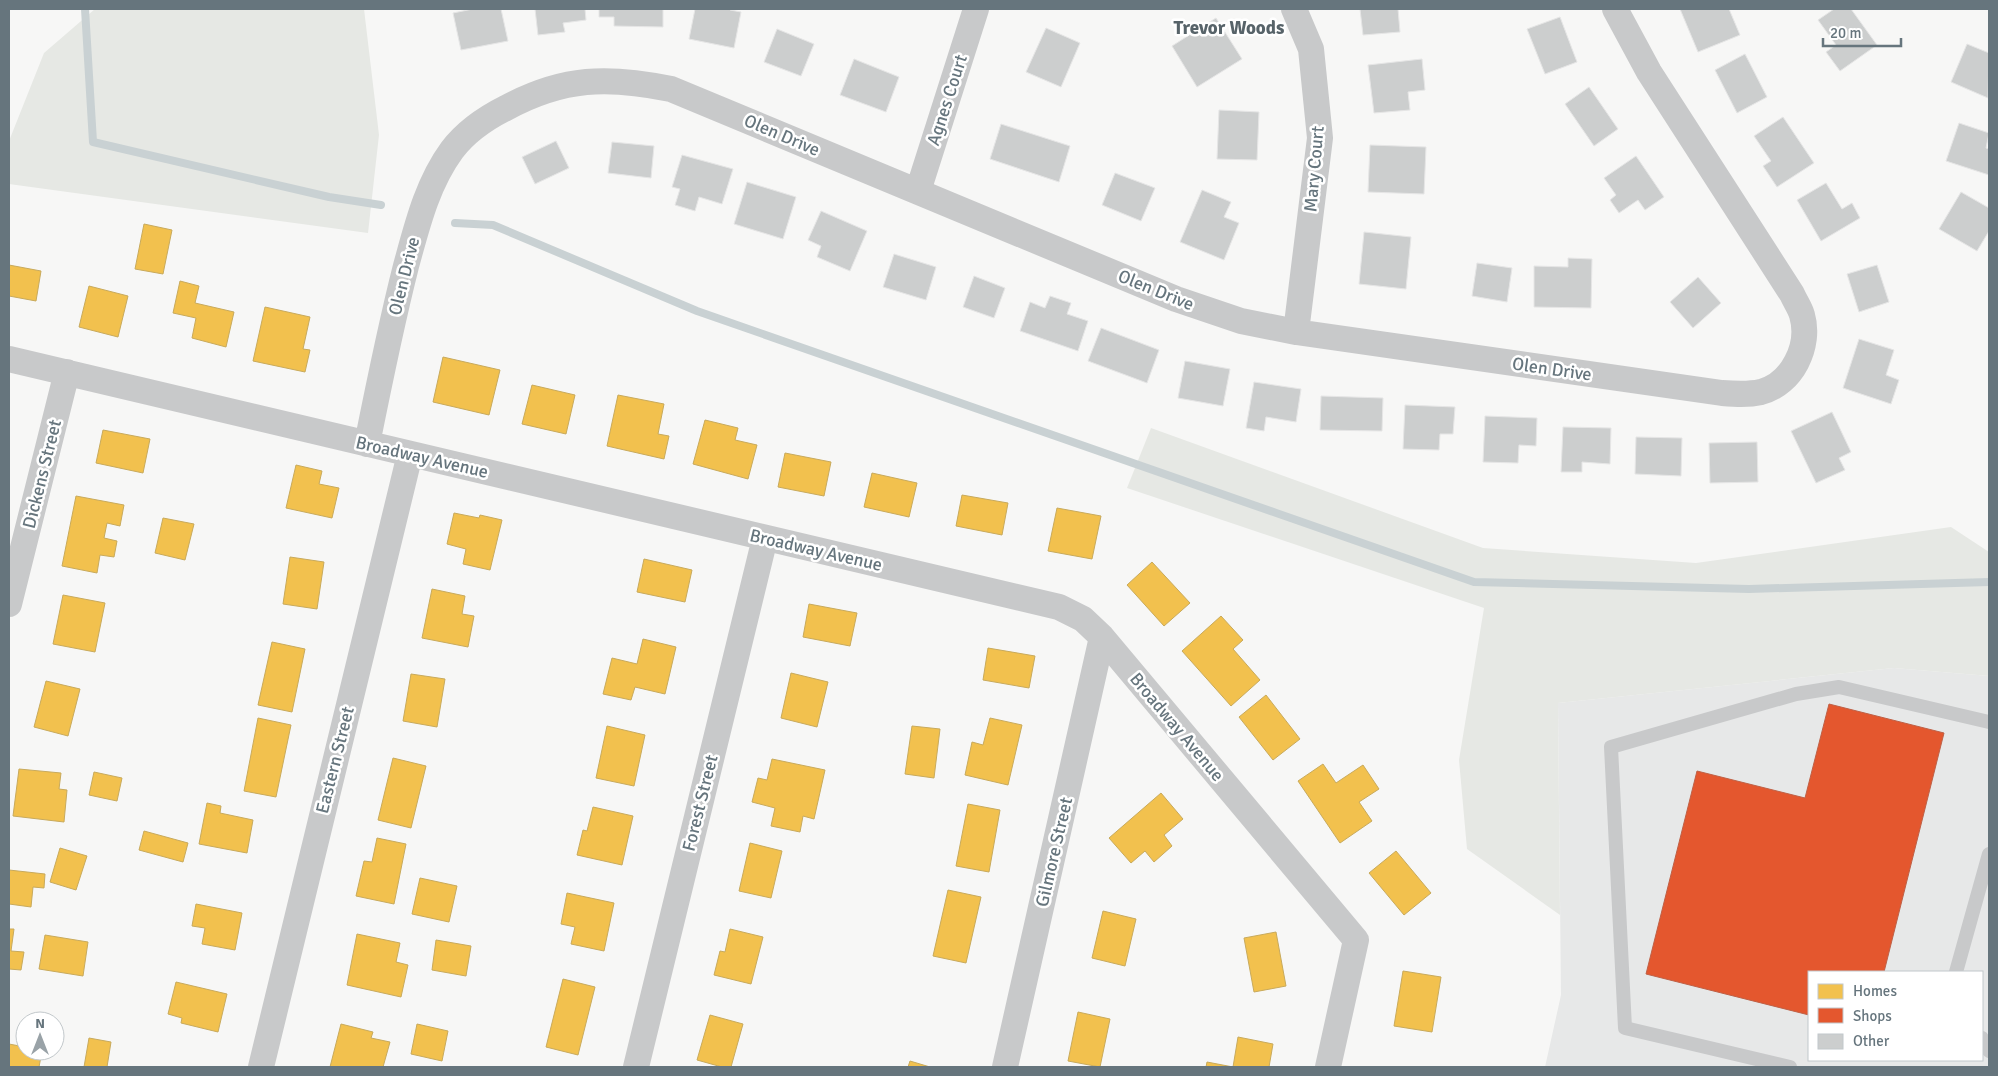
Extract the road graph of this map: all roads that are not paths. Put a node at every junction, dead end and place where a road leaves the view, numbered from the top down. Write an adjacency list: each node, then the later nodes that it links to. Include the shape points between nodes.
1 (976, 9): 4 (street, Agnes Court)
2 (1294, 9): 5 (street, Mary Court, via 1311,49 1320,138)
3 (1614, 9): 5 (street, Olen Drive, via 1648,72 1792,294 1802,315 1802,347 1798,362 1788,376 1773,388 1760,392 1722,393)
4 (918, 192): 5 (street, Olen Drive, via 1211,312); 8 (street, Olen Drive, via 671,89 601,80 545,90 518,102 492,115 453,149 430,189 400,290)
5 (1296, 332)
6 (9, 359): 7 (street, Broadway Avenue)
7 (67, 372): 8 (street, Broadway Avenue); 11 (street, Dickens Street)
8 (367, 444): 9 (street, Broadway Avenue)
9 (410, 454): 10 (street, Broadway Avenue); 18 (street, Eastern Street)
10 (765, 538): 12 (street, Broadway Avenue, via 1059,607 1083,619); 19 (street, Forest Street)
11 (9, 604)
12 (1102, 638): 20 (street, Gilmore Street); 21 (street, Broadway Avenue, via 1356,940)
13 (1989, 722): 22 (lane, via 1839,687 1796,694 1610,747 1625,1028)
14 (1989, 854): 15 (lane)
15 (1956, 971)
16 (1983, 1040): 17 (lane)
17 (1989, 1051)
18 (261, 1067)
19 (636, 1067)
20 (1005, 1067)
21 (1328, 1067)
22 (1790, 1067)

